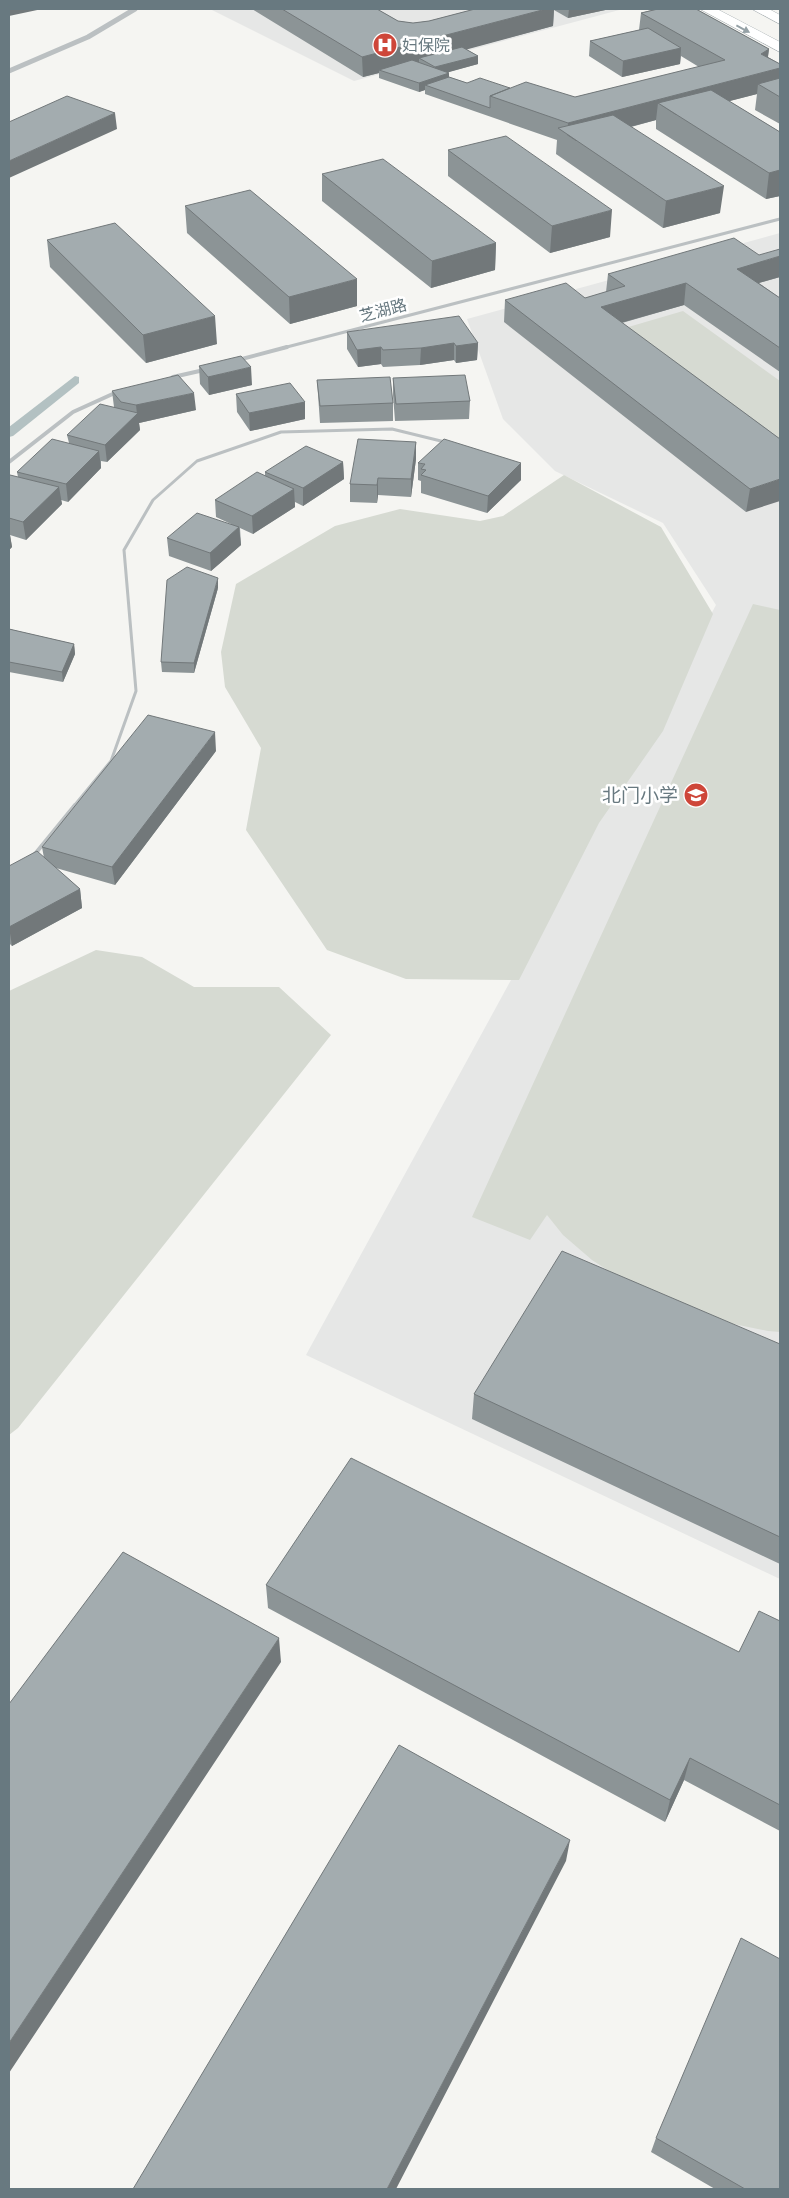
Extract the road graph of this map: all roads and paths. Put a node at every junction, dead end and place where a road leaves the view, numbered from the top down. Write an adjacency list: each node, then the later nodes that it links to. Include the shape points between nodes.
1 (134, 9): 6 (street, via 88,37)
2 (707, 9): 5 (main road, one-way to 5)
3 (759, 9): 4 (main road)
4 (780, 20)
5 (780, 48)
6 (9, 72)
7 (780, 219): 8 (street, 芝湖路)
8 (230, 363)
9 (210, 368): 10 (street)
10 (172, 378)
11 (123, 390): 13 (street, via 104,395 53,425)
12 (448, 443): 14 (lane, via 392,429 281,432 196,461 153,500 124,550 136,691 111,760)
13 (9, 462)
14 (33, 856)

